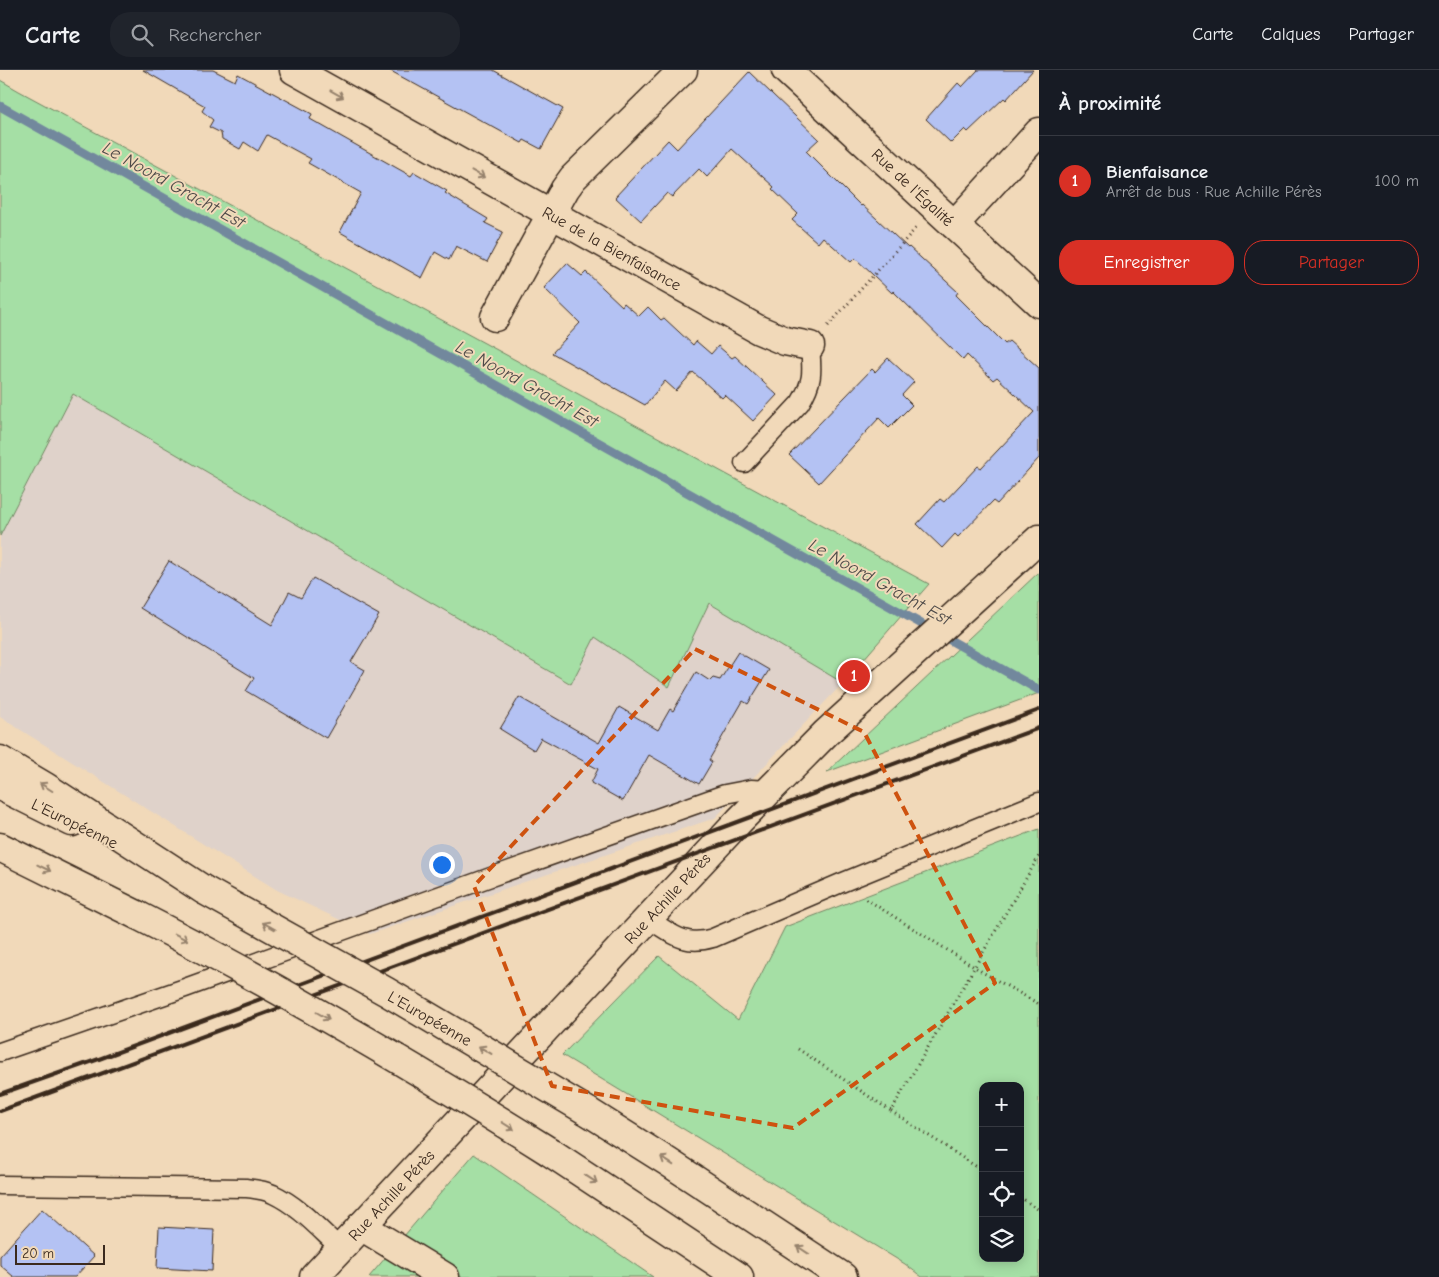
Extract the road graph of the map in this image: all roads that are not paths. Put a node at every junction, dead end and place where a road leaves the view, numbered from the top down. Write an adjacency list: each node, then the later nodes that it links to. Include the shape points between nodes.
1 (294, 70): 5 (main road, Rue de la Bienfaisance, one-way to 5)
2 (684, 70): 5 (main road, via 580,169)
3 (786, 70): 6 (main road, Rue de l'Égalité)
4 (1039, 132): 6 (main road)
5 (551, 214): 8 (main road); 9 (main road, Rue de la Bienfaisance, via 759,330 785,341)
6 (944, 216): 7 (main road, Rue de l'Égalité)
7 (1039, 303)
8 (494, 317)
9 (810, 346): 10 (lane, via 812,374 807,392)
10 (744, 463)
11 (1039, 539): 14 (main road, Rue Achille Pérès, via 826,733)
12 (0, 760): 17 (main road, one-way to 12)
13 (0, 786): 17 (main road, L'Européenne)
14 (770, 790): 18 (main road, Rue Achille Pérès); 19 (lane, via 751,789 725,794)
15 (1039, 802): 18 (lane, via 713,938 690,942)
16 (0, 847): 25 (main road, one-way to 25, bridge, via 231,964 448,1088)
17 (204, 890): 26 (main road, L'Européenne, one-way to 17, bridge, via 587,1111 387,992)
18 (648, 919): 21 (main road, Rue Achille Pérès)
19 (0, 1052)
20 (0, 1185): 22 (lane, via 246,1188 272,1194 295,1208)
21 (361, 1226): 22 (main road, Rue Achille Pérès); 24 (main road)
22 (340, 1249): 23 (main road, Rue Achille Pérès)
23 (314, 1277)
24 (445, 1277)
25 (739, 1277)
26 (843, 1277)

